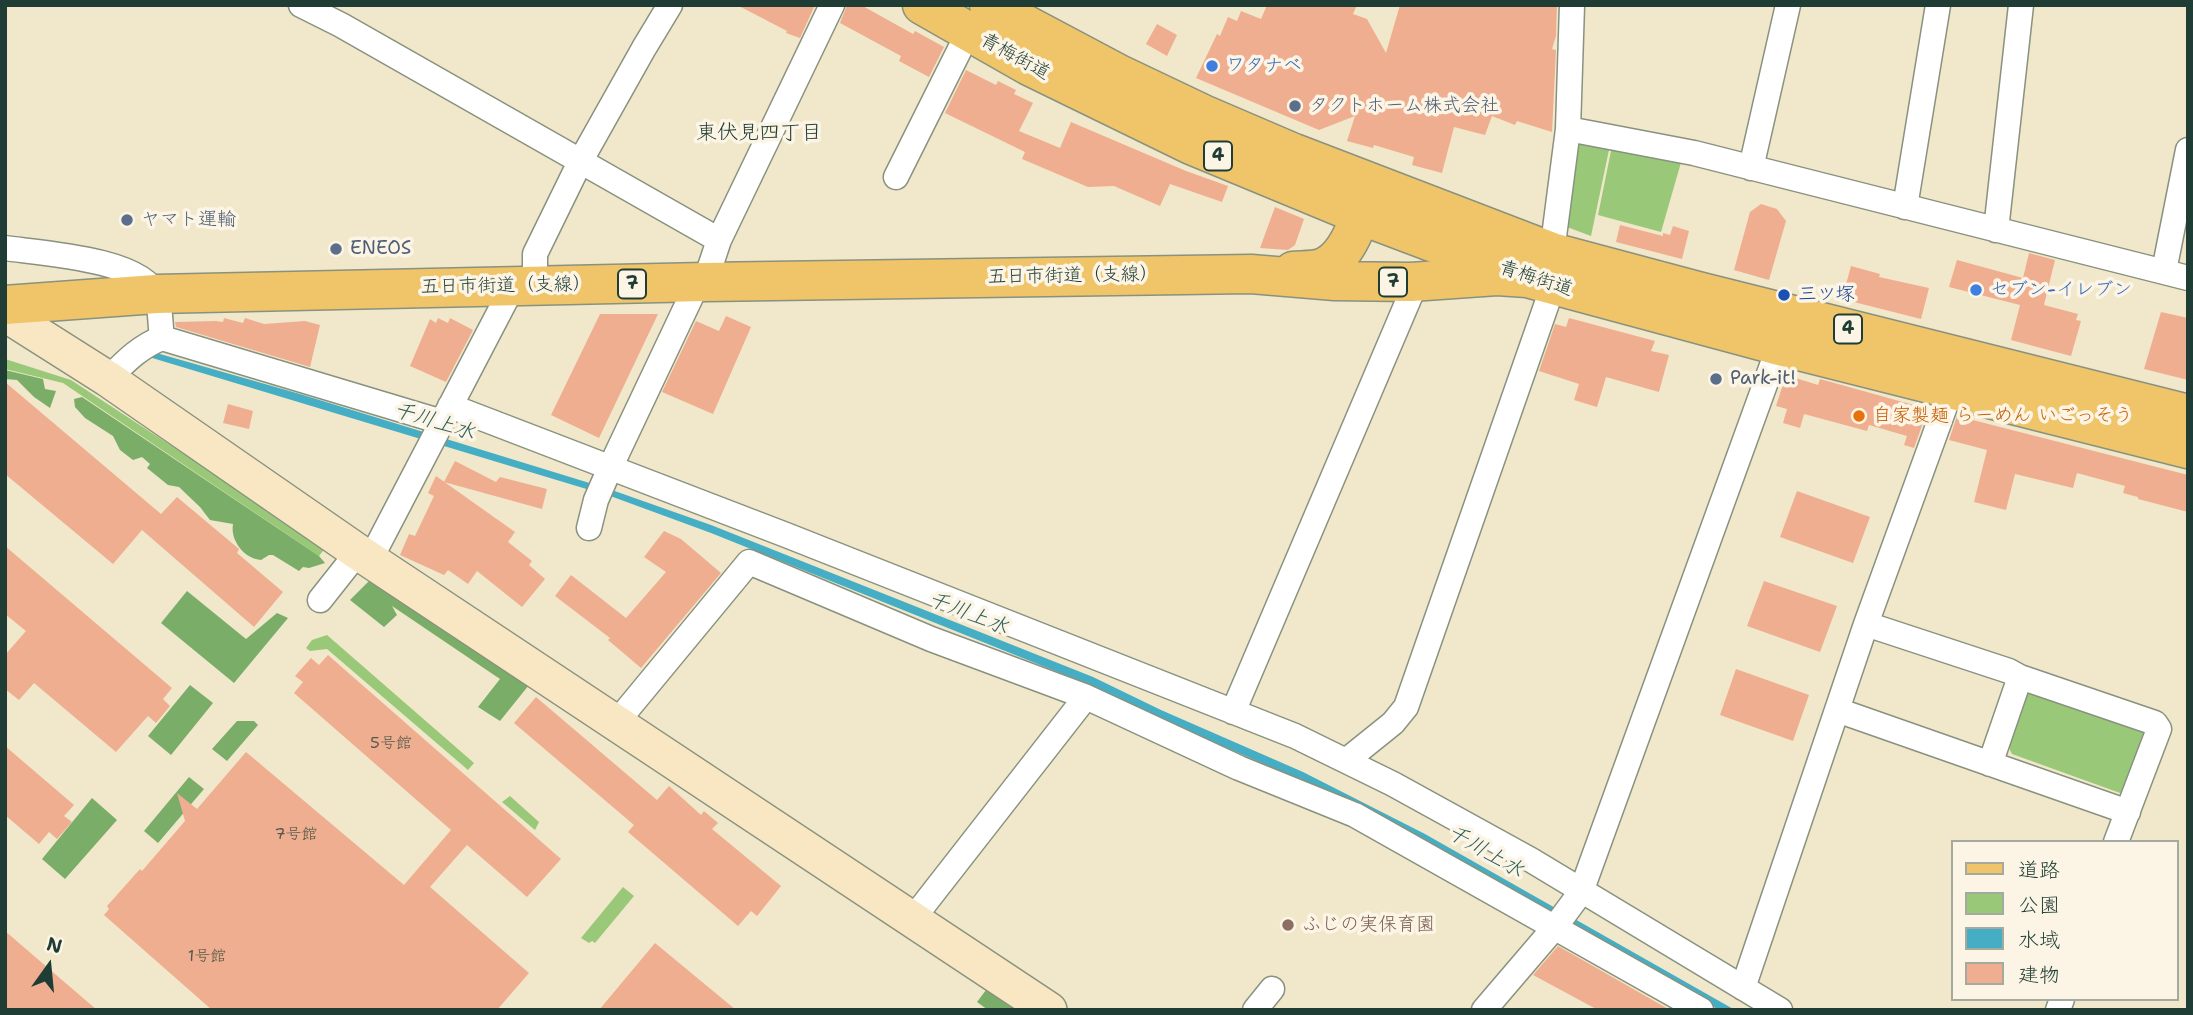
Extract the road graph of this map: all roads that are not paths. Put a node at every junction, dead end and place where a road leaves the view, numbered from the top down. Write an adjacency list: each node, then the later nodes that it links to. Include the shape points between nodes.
1 (301, 5): 10 (street)
2 (670, 5): 14 (street)
3 (832, 5): 20 (street)
4 (922, 5): 17 (main road, 青梅街道 / 4, via 1029,66 1191,145)
5 (989, 5): 17 (main road, 青梅街道 / 4)
6 (1572, 5): 12 (street)
7 (1788, 5): 15 (street)
8 (1938, 5): 18 (street)
9 (2021, 5): 19 (street)
10 (347, 15): 14 (street)
11 (960, 49): 16 (street)
12 (1567, 129): 15 (street, via 1694,153); 22 (street)
13 (2188, 149): 24 (street)
14 (580, 162): 20 (street); 27 (street)
15 (1751, 169): 18 (street)
16 (896, 177)
17 (1366, 199): 22 (main road, 青梅街道 / 4); 23 (main road, 五日市街道（支線） / 7, via 1335,261 1323,268)
18 (1905, 207): 19 (street)
19 (1996, 230): 24 (street)
20 (719, 240): 25 (street)
21 (5, 248): 28 (street, via 111,264 134,273)
22 (1544, 272): 26 (main road, 五日市街道（支線） / 7); 31 (main road, 青梅街道 / 4); 34 (main road, 青梅街道 / 4); 47 (street, via 1406,707)
23 (1260, 274): 25 (main road, 五日市街道（支線） / 7); 26 (main road, 五日市街道（支線） / 7)
24 (2176, 275)
25 (701, 282): 27 (main road, 五日市街道（支線） / 7); 37 (street)
26 (1411, 282): 45 (street, via 1410,295)
27 (524, 286): 28 (main road, 五日市街道（支線） / 7); 35 (street)
28 (156, 294): 29 (main road, 五日市街道（支線） / 7); 30 (street)
29 (5, 306): 32 (street, via 18,322)
30 (162, 338): 32 (street, via 132,354); 35 (street)
31 (1779, 346): 33 (main road, 青梅街道 / 4); 52 (street)
32 (108, 379): 39 (street)
33 (1951, 390): 36 (main road, 青梅街道 / 4); 41 (street)
34 (2188, 414)
35 (440, 426): 37 (street); 39 (street)
36 (2188, 449)
37 (610, 468): 38 (street); 45 (street)
38 (589, 528)
39 (364, 556): 40 (street); 46 (street)
40 (320, 600)
41 (1866, 624): 42 (street); 44 (street)
42 (2020, 677): 48 (street); 49 (street, via 2155,723 2159,729)
43 (1084, 696): 46 (street, via 931,639 749,562); 51 (street); 52 (street)
44 (1837, 710): 48 (street); 53 (street)
45 (1233, 712): 47 (street)
46 (616, 723): 55 (street)
47 (1347, 760): 52 (street, via 1531,860)
48 (1990, 764): 49 (street)
49 (2128, 812): 50 (street)
50 (2117, 840)
51 (922, 908)
52 (1566, 913): 53 (street); 57 (street); 58 (street)
53 (1744, 988): 59 (street)
54 (1272, 989): 56 (street)
55 (1049, 1010)
56 (1255, 1010)
57 (1484, 1010)
58 (1701, 1010)
59 (1780, 1010)

